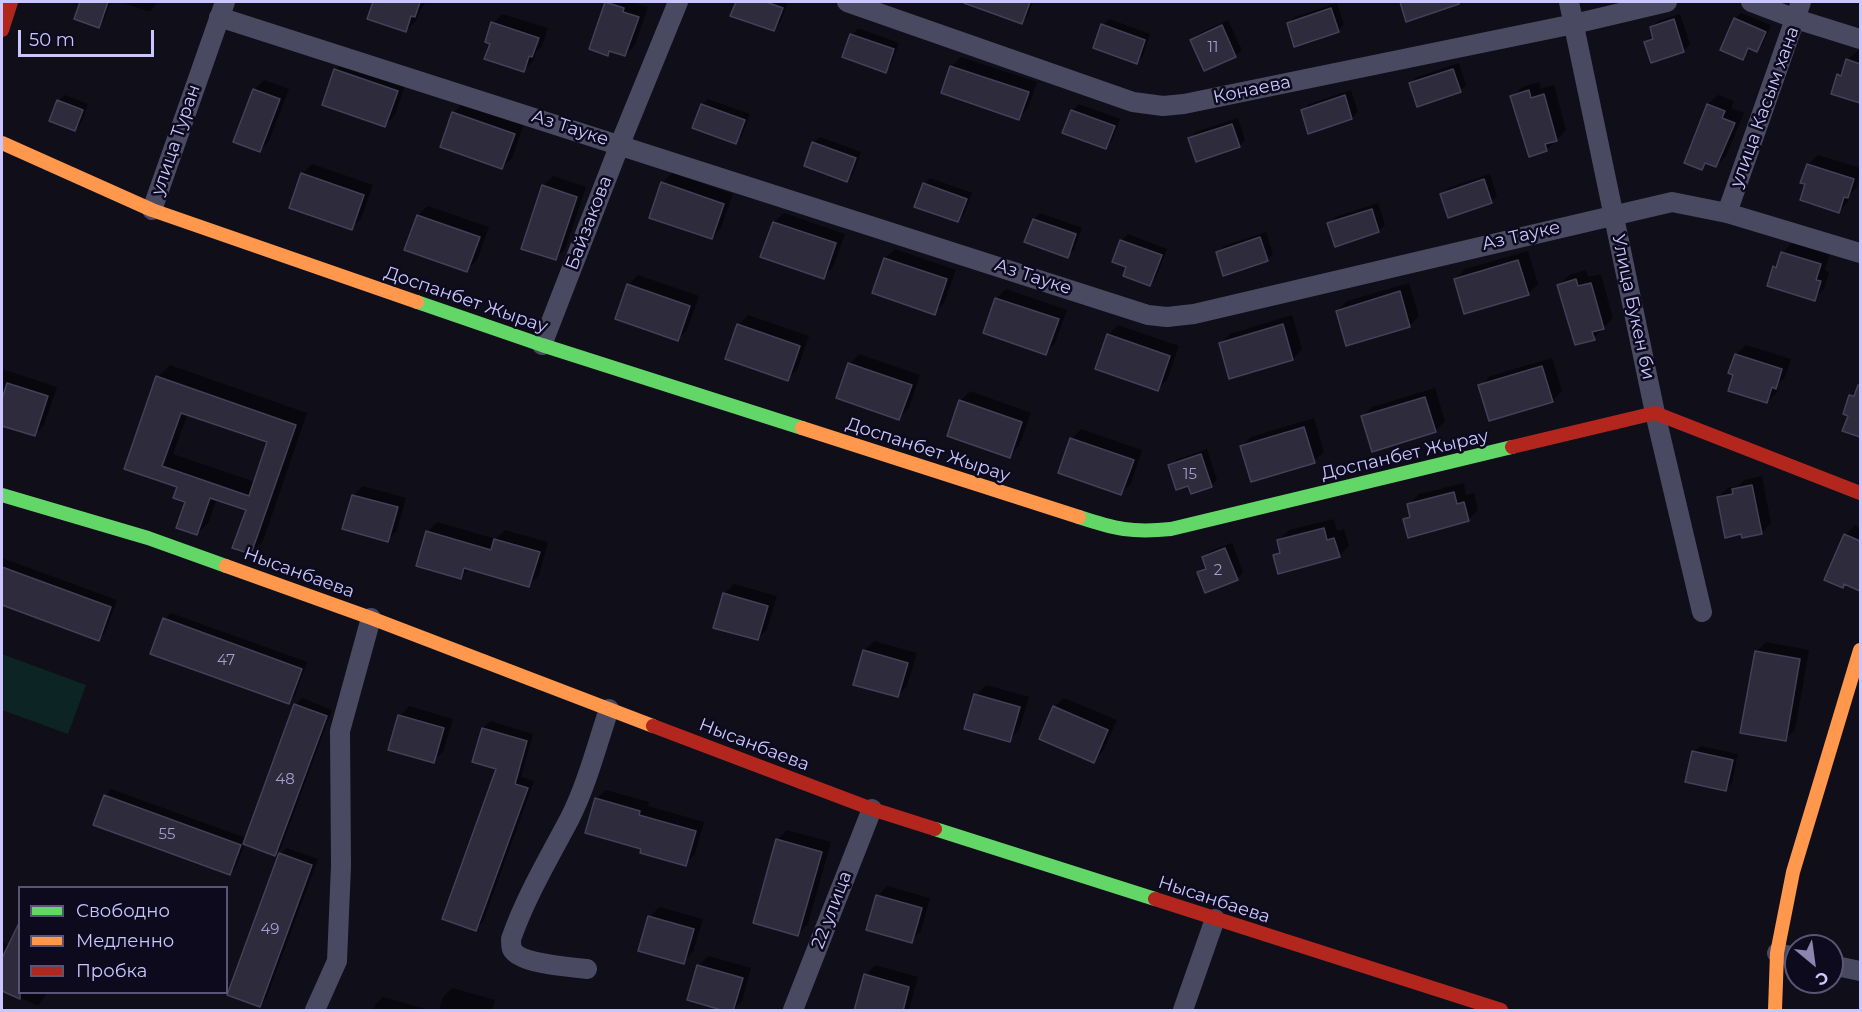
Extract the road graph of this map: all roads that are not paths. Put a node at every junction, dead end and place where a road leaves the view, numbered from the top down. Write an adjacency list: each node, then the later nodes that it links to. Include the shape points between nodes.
1 (11, 2): 10 (street)
2 (678, 2): 13 (street, Байзакова)
3 (847, 2): 9 (street, Конаева, via 1133,102 1163,106)
4 (1569, 2): 9 (street, Улица Букен би)
5 (1667, 2): 9 (street, Конаева)
6 (1751, 2): 8 (street)
7 (222, 9): 13 (street, Аз Тауке); 14 (street, улица Туран)
8 (1799, 10): 11 (street); 15 (street, улица Касым хана)
9 (1574, 24): 16 (street, Улица Букен би)
10 (2, 30)
11 (1860, 39)
12 (2, 143): 14 (street, Доспанбет Жырау)
13 (620, 144): 16 (street, Аз Тауке, via 1148,315 1167,317 1194,314); 18 (street, Байзакова)
14 (152, 210): 18 (street, Доспанбет Жырау)
15 (1727, 213): 16 (street, Аз Тауке, via 1672,202); 17 (street, Аз Тауке)
16 (1614, 214): 19 (street, Улица Букен би)
17 (1860, 253)
18 (542, 345): 19 (street, Доспанбет Жырау, via 1117,529 1144,532 1172,529)
19 (1655, 413): 20 (street); 22 (street, Улица Букен би)
20 (1860, 493)
21 (2, 495): 23 (street, Нысанбаева, via 148,538)
22 (1702, 612)
23 (371, 618): 25 (street, Нысанбаева); 34 (street, via 340,731 338,961)
24 (1860, 650): 28 (street, via 1794,872)
25 (609, 709): 26 (street, Нысанбаева); 31 (street, via 571,816 539,873 511,939 512,950 520,957)
26 (872, 809): 27 (street, Нысанбаева); 35 (street, 22 улица)
27 (1215, 919): 33 (street, Нысанбаева); 36 (street)
28 (1788, 934)
29 (1784, 965): 38 (street)
30 (1844, 968): 32 (street)
31 (587, 969)
32 (1860, 971)
33 (1456, 1004): 37 (street, Нысанбаева)
34 (315, 1011)
35 (793, 1011)
36 (1183, 1011)
37 (1501, 1011)
38 (1775, 1011)

